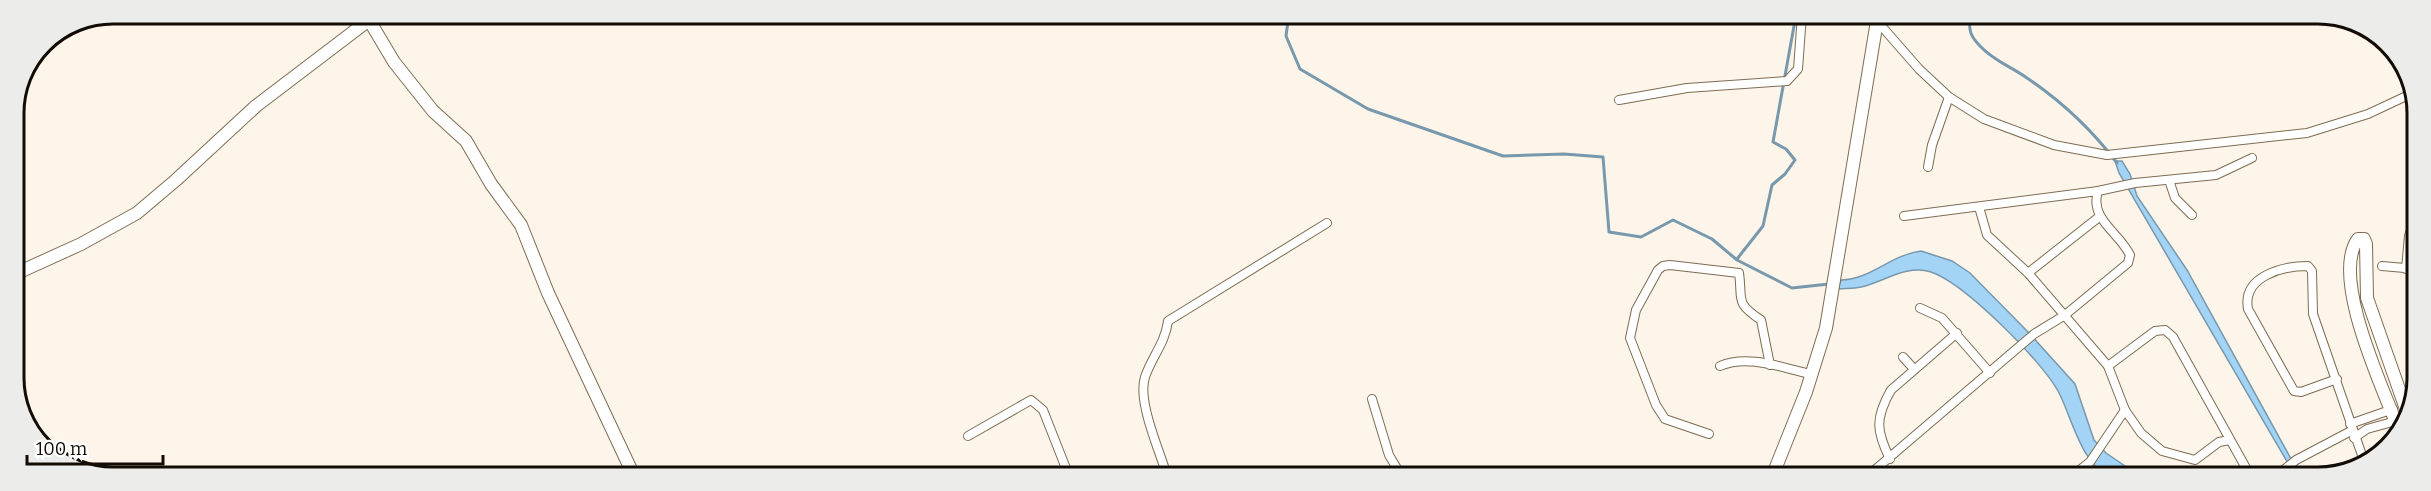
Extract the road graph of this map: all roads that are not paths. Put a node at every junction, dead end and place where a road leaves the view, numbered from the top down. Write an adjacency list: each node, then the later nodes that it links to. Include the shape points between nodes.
1 (361, 24): 20 (street, via 256,106 137,213)
2 (374, 24): 43 (street, via 394,62 433,111 466,141 521,225 548,294)
3 (1801, 24): 8 (street, via 1798,69 1787,81 1687,88)
4 (1877, 24): 31 (street, via 1832,300)
5 (1883, 24): 6 (street, via 1919,69)
6 (1949, 97): 7 (street, via 1984,119 2027,137 2112,154 2307,133 2368,114); 10 (street)
7 (2405, 97)
8 (1619, 100)
9 (2252, 158): 11 (street, via 2223,173)
10 (1928, 167)
11 (2169, 180): 12 (street); 14 (street, via 2175,198)
12 (2098, 191): 13 (street); 16 (street)
13 (1979, 207): 15 (street); 21 (street, via 1987,235)
14 (2192, 215)
15 (1904, 216)
16 (2099, 217): 21 (street); 23 (street, via 2127,247 2128,263)
17 (1328, 222): 45 (street, via 1168,321 1160,351 1145,376 1143,393)
18 (2382, 266): 19 (street)
19 (2407, 269)
20 (24, 270)
21 (2028, 273): 23 (street)
22 (1920, 308): 24 (street, via 1942,318)
23 (2065, 315): 28 (street); 30 (street, via 2034,334)
24 (1957, 333): 29 (street); 30 (street)
25 (1903, 357): 29 (street)
26 (1770, 365): 27 (street, via 1736,360); 31 (street); 38 (street, via 1761,320 1740,299 1739,273 1670,265 1658,270 1636,310 1630,338 1659,412 1676,425)
27 (1720, 366)
28 (2108, 366): 35 (street); 40 (street, via 2155,331 2165,330 2173,337)
29 (1914, 369): 42 (street, via 1891,390 1882,408 1879,438)
30 (1990, 373): 42 (street)
31 (1812, 374): 47 (street)
32 (2337, 379): 32 (street, via 2313,314 2312,271 2308,266 2288,266 2261,279 2250,291 2248,309 2295,391); 37 (street)
33 (1372, 399): 46 (street)
34 (2403, 402): 36 (street, via 2373,321 2367,298 2366,244 2358,239 2350,265 2352,302)
35 (2125, 410): 40 (street, via 2162,451 2187,460 2195,460 2219,442); 49 (street)
36 (2397, 420): 37 (street); 37 (street)
37 (2352, 431): 41 (street); 51 (street)
38 (1709, 434)
39 (968, 436): 44 (street, via 1030,400 1043,410)
40 (2230, 440): 50 (street)
41 (2362, 455)
42 (1890, 459): 48 (street)
43 (630, 467)
44 (1065, 467)
45 (1164, 467)
46 (1396, 467)
47 (1776, 467)
48 (1879, 467)
49 (2084, 467)
50 (2245, 467)
51 (2287, 467)

